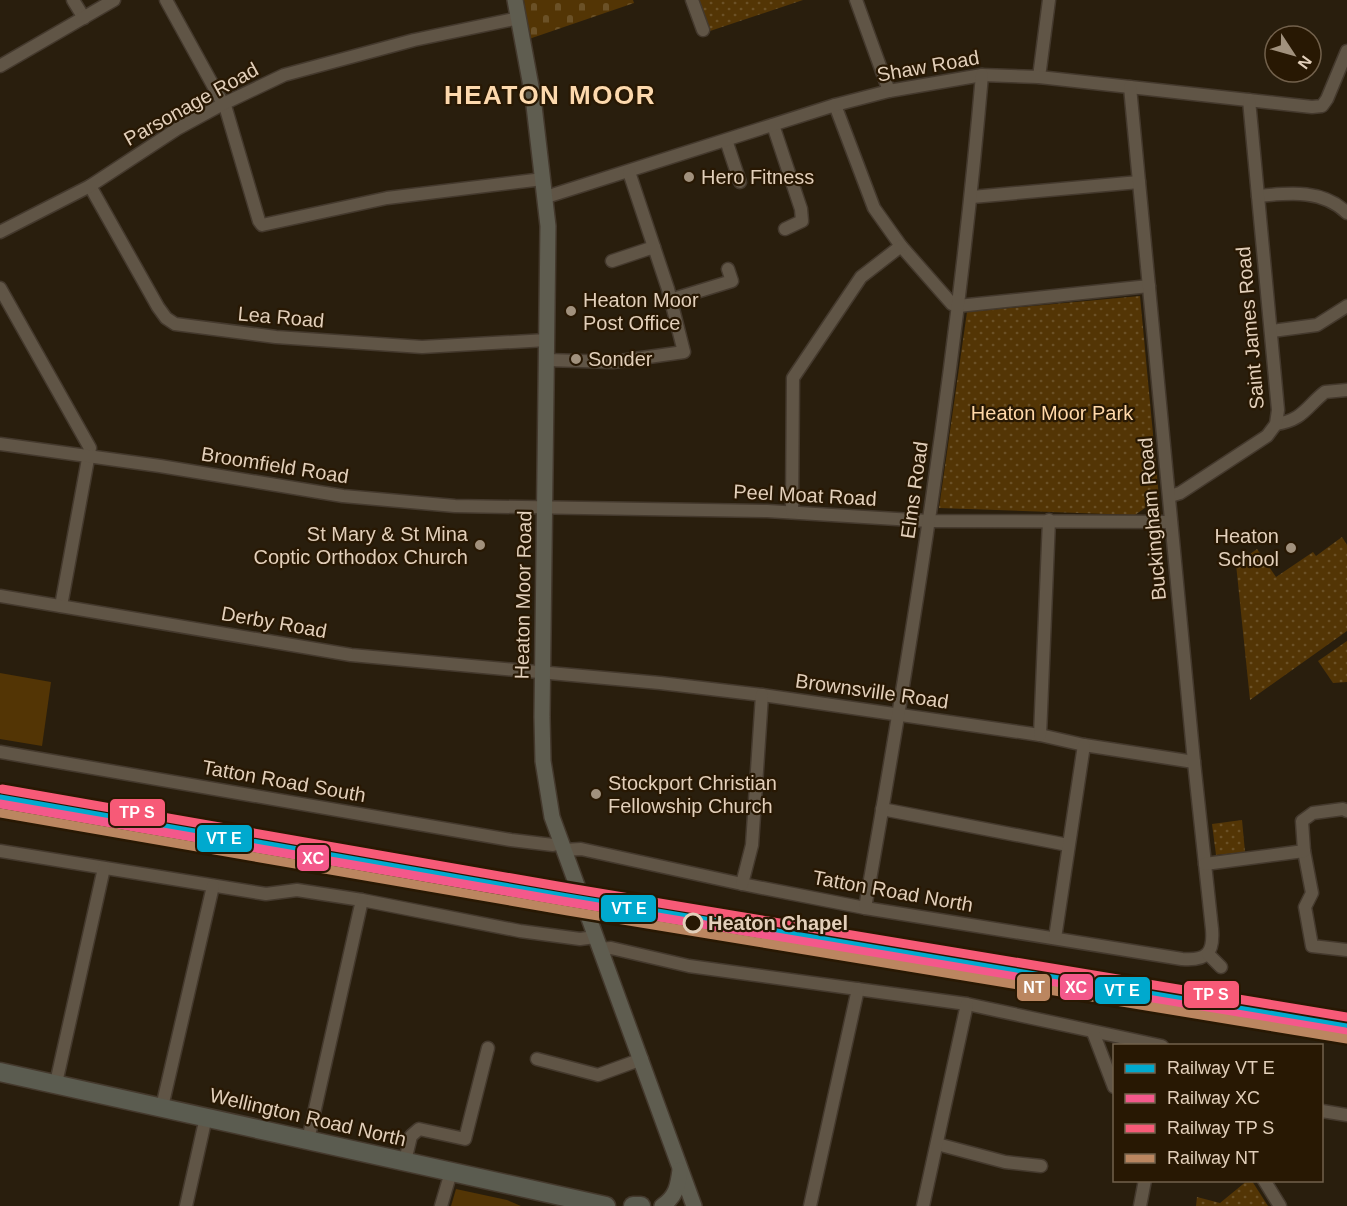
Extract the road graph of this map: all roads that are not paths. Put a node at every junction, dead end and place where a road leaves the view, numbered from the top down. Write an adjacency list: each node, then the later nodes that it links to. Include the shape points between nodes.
1 (73, 0): 8 (street)
2 (114, 0): 8 (street)
3 (166, 0): 18 (street)
4 (515, 0): 9 (main road, Heaton Moor Road)
5 (692, 0): 10 (street)
6 (856, 0): 16 (street)
7 (1049, 0): 14 (street)
8 (84, 18): 12 (street)
9 (519, 18): 18 (street, Parsonage Road, via 338,59 284,75); 23 (main road, Heaton Moor Road)
10 (703, 30)
11 (1347, 51): 17 (street, Shaw Road, via 1322,106)
12 (0, 66)
13 (982, 75): 14 (street, Shaw Road); 16 (street, Shaw Road); 29 (street, Elms Road)
14 (1039, 77): 15 (street, Shaw Road)
15 (1130, 87): 17 (street, Shaw Road); 25 (street, Buckingham Road)
16 (890, 91): 19 (street, Shaw Road)
17 (1249, 100): 27 (street, Saint James Road)
18 (223, 104): 23 (street, via 262,225 387,198); 26 (street, Parsonage Road)
19 (835, 105): 20 (street, Shaw Road); 33 (street, via 874,208)
20 (774, 125): 21 (street, Shaw Road); 31 (street, via 801,209 802,221)
21 (726, 140): 22 (street, Shaw Road); 24 (street)
22 (629, 172): 28 (street, Shaw Road); 34 (street)
23 (543, 180): 28 (main road, Heaton Moor Road)
24 (740, 182)
25 (1139, 182): 29 (street); 37 (street, Buckingham Road)
26 (90, 186): 32 (street, Parsonage Road); 43 (street, Lea Road, via 158,307 175,324 276,337 422,347)
27 (1258, 196): 30 (street, via 1300,192 1324,198); 42 (street, Saint James Road)
28 (546, 197): 43 (main road, Heaton Moor Road)
29 (972, 197): 40 (street, Elms Road)
30 (1347, 213)
31 (785, 229)
32 (0, 232)
33 (901, 246): 40 (street, via 943,296); 51 (street, via 861,277 793,378)
34 (654, 247): 35 (street); 39 (street)
35 (612, 261)
36 (728, 269): 39 (street, via 732,281)
37 (1149, 286): 40 (street); 49 (street, Buckingham Road)
38 (0, 288): 48 (street, via 90,448)
39 (670, 300): 44 (street, via 684,352 613,362)
40 (958, 306): 53 (street, Elms Road)
41 (1347, 306): 42 (street, via 1317,326)
42 (1272, 331): 46 (street, Saint James Road)
43 (547, 340): 44 (main road, Heaton Moor Road)
44 (547, 360): 50 (main road, Heaton Moor Road)
45 (1347, 390): 46 (street, via 1325,392 1303,415)
46 (1276, 424): 49 (street, Saint James Road, via 1268,436)
47 (0, 444): 48 (street, Broomfield Road)
48 (89, 456): 50 (street, Broomfield Road, via 343,496 455,506); 56 (street)
49 (1170, 496): 54 (street, Buckingham Road)
50 (545, 507): 51 (street, Peel Moat Road); 57 (main road, Heaton Moor Road)
51 (792, 512): 53 (street, Peel Moat Road)
52 (1049, 520): 53 (street, Peel Moat Road); 54 (street, Peel Moat Road); 60 (street)
53 (929, 521): 59 (street, Elms Road)
54 (1172, 522): 63 (street, Buckingham Road)
55 (0, 596): 56 (street, Derby Road)
56 (61, 606): 57 (street, Derby Road, via 351,655)
57 (543, 672): 58 (street, Brownsville Road); 67 (main road, Heaton Moor Road, via 547,795)
58 (762, 695): 59 (street, Brownsville Road); 72 (street, via 752,845)
59 (899, 713): 60 (street, Brownsville Road); 64 (street, Elms Road)
60 (1040, 735): 61 (street, Brownsville Road)
61 (1084, 745): 63 (street, Brownsville Road); 66 (street)
62 (0, 752): 67 (street, Tatton Road South)
63 (1194, 762): 70 (street, Buckingham Road)
64 (882, 809): 66 (street); 75 (street, Elms Road)
65 (1347, 812): 69 (street, via 1343,809 1312,813 1302,821)
66 (1068, 845): 76 (street)
67 (562, 846): 72 (street, Tatton Road North); 77 (main road, Heaton Moor Road)
68 (0, 851): 71 (street)
69 (1304, 851): 70 (street); 79 (street, via 1312,892 1305,907 1312,945)
70 (1205, 864): 78 (street, Buckingham Road, via 1212,929)
71 (104, 868): 73 (street); 89 (street)
72 (742, 884): 75 (street, Tatton Road North)
73 (213, 886): 74 (street, via 266,894 297,890); 91 (street)
74 (362, 900): 77 (street); 95 (street)
75 (864, 908): 76 (street, Tatton Road North)
76 (1054, 938): 78 (street, Tatton Road North, via 1194,960)
77 (597, 943): 81 (street, via 689,966); 87 (main road, Heaton Moor Road)
78 (1210, 950): 80 (street)
79 (1347, 950)
80 (1221, 967)
81 (858, 989): 82 (street); 110 (street)
82 (967, 1004): 83 (street); 96 (street)
83 (1093, 1032): 84 (street); 90 (street)
84 (1152, 1044)
85 (488, 1048): 97 (street, via 465,1138 419,1129 411,1136)
86 (537, 1059): 87 (street, via 598,1075)
87 (642, 1059): 99 (main road, Heaton Moor Road)
88 (0, 1072): 89 (highway, Wellington Road North)
89 (56, 1083): 91 (highway, Wellington Road North)
90 (1113, 1084)
91 (162, 1107): 94 (highway, Wellington Road North)
92 (1323, 1111): 93 (street)
93 (1347, 1115)
94 (206, 1117): 95 (highway, Wellington Road North); 103 (street)
95 (308, 1140): 97 (highway, Wellington Road North)
96 (937, 1144): 98 (street, via 1005,1162); 111 (street)
97 (405, 1161): 100 (highway, Wellington Road North)
98 (1041, 1166)
99 (680, 1169): 108 (main road, via 677,1190); 109 (main road, Heaton Moor Road)
100 (451, 1172): 104 (street); 105 (highway, Wellington Road North)
101 (1145, 1182): 112 (street)
102 (1265, 1182): 113 (street)
103 (186, 1206)
104 (441, 1206)
105 (606, 1206)
106 (633, 1206): 107 (highway)
107 (641, 1206)
108 (662, 1206)
109 (694, 1206)
110 (810, 1206)
111 (923, 1206)
112 (1140, 1206)
113 (1280, 1206)

